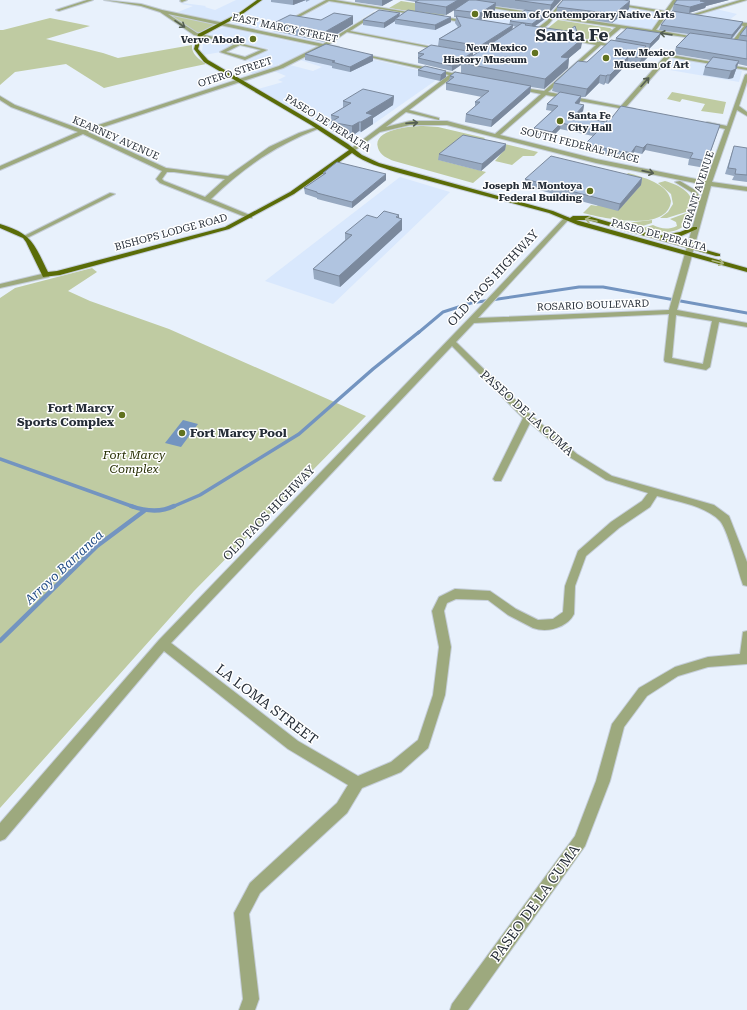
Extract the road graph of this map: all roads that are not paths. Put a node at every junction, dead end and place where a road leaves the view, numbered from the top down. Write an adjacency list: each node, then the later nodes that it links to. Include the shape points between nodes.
1 (91, 0): 11 (street)
2 (106, 0): 12 (street)
3 (260, 0): 22 (main road)
4 (329, 0): 10 (street); 25 (street)
5 (565, 0): 18 (street)
6 (588, 0): 13 (street)
7 (675, 0): 13 (street)
8 (745, 0): 17 (street)
9 (478, 6): 18 (street)
10 (384, 9): 15 (street); 28 (street, OTERO STREET)
11 (58, 10)
12 (161, 11): 22 (street, EAST MARCY STREET); 34 (street, one-way to 34)
13 (665, 12): 17 (street); 31 (street)
14 (454, 13): 20 (street)
15 (425, 15)
16 (433, 16): 20 (street)
17 (689, 16): 19 (street)
18 (551, 17): 26 (street); 30 (street)
19 (700, 17)
20 (446, 19): 23 (street)
21 (720, 20): 24 (street)
22 (223, 24): 32 (street, EAST MARCY STREET); 34 (main road)
23 (478, 24)
24 (747, 24): 38 (street)
25 (280, 25)
26 (619, 27): 31 (street); 40 (street)
27 (275, 28): 32 (street)
28 (346, 31): 42 (street, OTERO STREET); 45 (street)
29 (525, 32): 30 (street)
30 (533, 32): 33 (street)
31 (653, 32): 36 (street, one-way to 31)
32 (266, 33): 42 (street, EAST MARCY STREET)
33 (543, 34)
34 (200, 35): 39 (street); 54 (main road, PASEO DE PERALTA, via 196,47 200,55)
35 (564, 38): 40 (street)
36 (703, 39)
37 (725, 42): 38 (street)
38 (733, 43): 41 (street)
39 (239, 44): 39 (street, via 246,46 265,50 245,59 222,52)
40 (601, 44): 43 (street); 57 (street)
41 (740, 44)
42 (324, 45): 44 (street, EAST MARCY STREET); 54 (street, OTERO STREET, via 274,69)
43 (626, 48)
44 (345, 50)
45 (449, 50)
46 (634, 50): 48 (street)
47 (352, 52): 51 (street, EAST MARCY STREET)
48 (668, 56): 50 (street); 60 (street, one-way to 48)
49 (462, 69): 51 (street)
50 (747, 69)
51 (453, 75): 53 (street, EAST MARCY STREET); 61 (street)
52 (747, 75): 56 (street, GRANT AVENUE)
53 (468, 78)
54 (238, 81): 66 (main road, PASEO DE PERALTA); 69 (street, OTERO STREET)
55 (510, 86): 57 (street)
56 (745, 86): 59 (street, GRANT AVENUE)
57 (544, 93): 60 (street); 70 (street)
58 (0, 98): 69 (street, KEARNEY AVENUE, via 13,106)
59 (736, 107): 63 (street); 67 (street, GRANT AVENUE)
60 (622, 108): 62 (street)
61 (404, 110): 65 (street); 68 (street)
62 (637, 110)
63 (747, 114)
64 (698, 122): 67 (street)
65 (447, 123): 68 (street, one-way to 65, via 410,123); 70 (street, SOUTH FEDERAL PLACE)
66 (318, 127): 71 (main road, PASEO DE PERALTA); 75 (street, via 275,145)
67 (729, 128): 76 (street, GRANT AVENUE)
68 (378, 131): 71 (street)
69 (83, 132): 72 (street, OTERO STREET); 73 (street, KEARNEY AVENUE)
70 (496, 136): 74 (street, SOUTH FEDERAL PLACE, one-way to 74)
71 (352, 150): 81 (main road, BISHOPS LODGE ROAD, via 292,193); 82 (main road, PASEO DE PERALTA, via 384,166)
72 (0, 168)
73 (165, 170): 75 (street, KEARNEY AVENUE); 79 (street, via 158,179 162,182)
74 (663, 176): 76 (street, SOUTH FEDERAL PLACE); 80 (street, via 689,187)
75 (229, 178): 79 (street)
76 (708, 184): 77 (street, SOUTH FEDERAL PLACE); 80 (street, GRANT AVENUE)
77 (747, 189)
78 (112, 194): 86 (street)
79 (206, 200): 81 (street)
80 (702, 204): 84 (street, GRANT AVENUE)
81 (250, 217): 90 (main road, BISHOPS LODGE ROAD, via 219,231)
82 (567, 218): 85 (main road, PASEO DE PERALTA, one-way to 82, via 588,218); 87 (main road, PASEO DE PERALTA, via 580,224); 94 (street, OLD TAOS HIGHWAY)
83 (0, 226): 86 (main road)
84 (695, 228): 85 (main road, via 669,236); 87 (street, GRANT AVENUE)
85 (642, 233): 87 (main road, PASEO DE PERALTA)
86 (25, 237): 90 (main road)
87 (689, 250): 88 (main road, PASEO DE PERALTA); 89 (main road, PASEO DE PERALTA, one-way to 89); 92 (street, GRANT AVENUE)
88 (747, 263)
89 (747, 270)
90 (46, 275): 91 (street, BISHOPS LODGE ROAD)
91 (0, 286)
92 (673, 311): 93 (street, ROSARIO BOULEVARD); 93 (street, GRANT AVENUE, via 668,360 706,367); 94 (street, ROSARIO BOULEVARD)
93 (716, 320): 95 (street, ROSARIO BOULEVARD)
94 (471, 321): 96 (street, OLD TAOS HIGHWAY)
95 (747, 326)
96 (451, 342): 97 (street, PASEO DE LA CUMA); 102 (street, OLD TAOS HIGHWAY)
97 (528, 416): 98 (street); 99 (street, PASEO DE LA CUMA, via 574,456 609,478)
98 (498, 478)
99 (654, 492): 100 (street, PASEO DE LA CUMA, via 710,508 725,520); 104 (street, via 646,504 615,525 582,554 570,586 568,614 555,624 537,625 512,612 490,596 455,594 444,600 438,611 445,648 439,695 423,744 396,767)
100 (747, 582)
101 (747, 636): 103 (street, PASEO DE LA CUMA)
102 (163, 644): 104 (street, LA LOMA STREET, via 293,745); 105 (street, OLD TAOS HIGHWAY)
103 (746, 662): 107 (street, PASEO DE LA CUMA, via 708,662 675,672 643,692 618,724 604,781 580,841)
104 (358, 784): 106 (street, via 342,808 255,888 241,913 252,999)
105 (0, 834)
106 (247, 1010)
107 (458, 1010)

